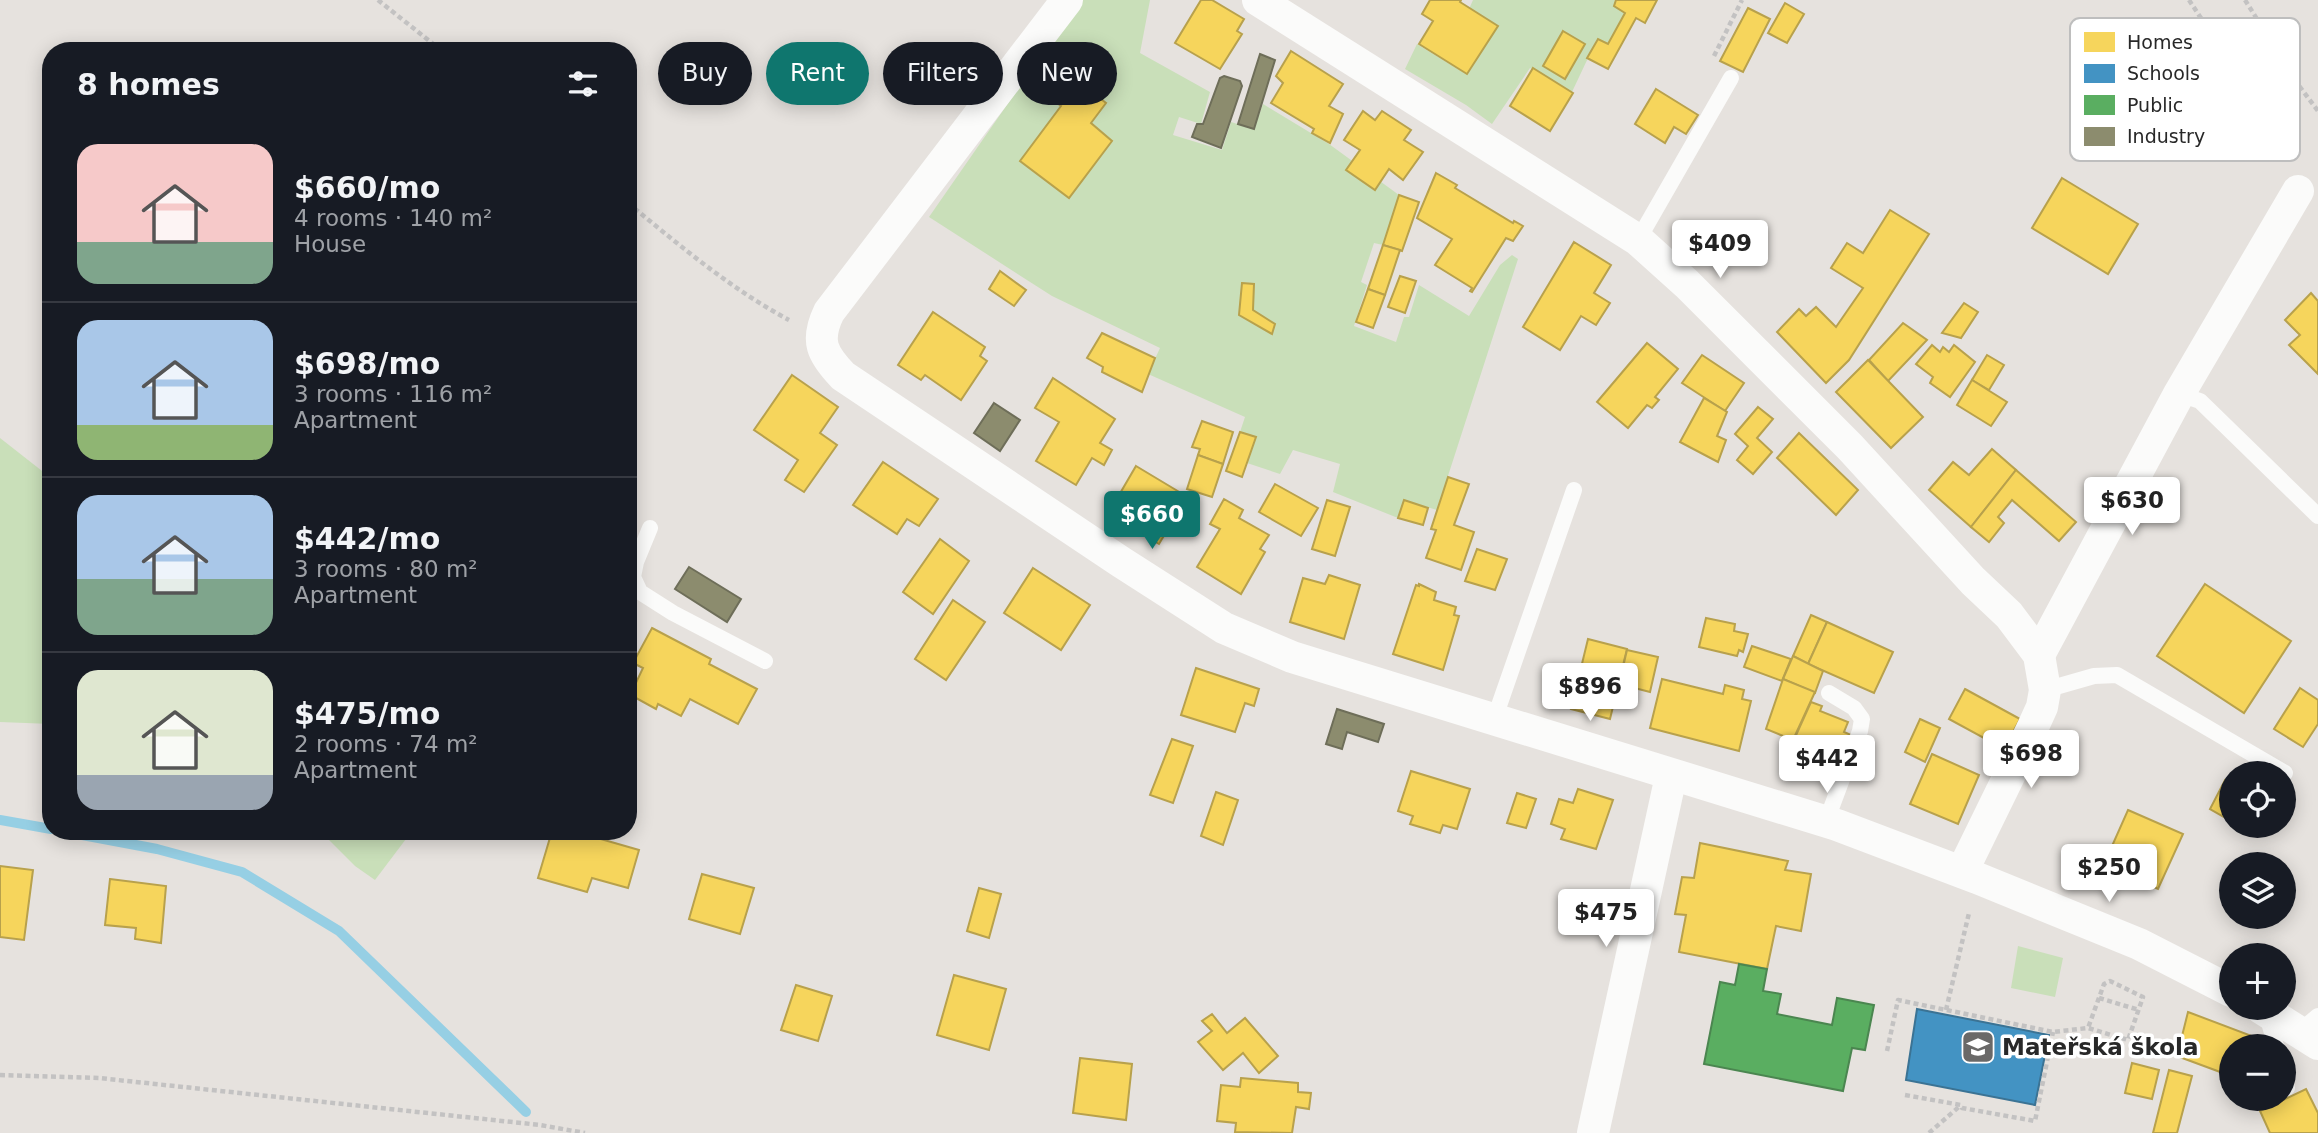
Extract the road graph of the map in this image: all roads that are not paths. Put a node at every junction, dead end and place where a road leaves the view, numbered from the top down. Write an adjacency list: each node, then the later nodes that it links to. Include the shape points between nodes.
1 (1068, 0): 16 (street, via 839,297 824,323 823,350 843,376 1224,628 1292,657)
2 (1258, 0): 5 (street)
3 (1727, 85): 5 (lane)
4 (2298, 191): 6 (street)
5 (1638, 240): 12 (street, via 1850,447 2008,615)
6 (2179, 394): 8 (lane, via 2200,401); 12 (street)
7 (1574, 490): 16 (lane)
8 (2318, 516)
9 (650, 528): 10 (lane)
10 (637, 560)
11 (637, 584): 13 (lane, via 640,592 673,613)
12 (2039, 655): 14 (street)
13 (765, 661)
14 (2045, 690): 17 (lane, via 2094,676 2117,675); 20 (street, via 2042,707)
15 (1829, 693): 19 (lane, via 1854,708 1862,719)
16 (1494, 720): 18 (street)
17 (2264, 761)
18 (1671, 776): 19 (street); 24 (street)
19 (1826, 822): 20 (street)
20 (1969, 875): 21 (street, via 2139,944)
21 (2219, 985)
22 (2281, 1020): 23 (street)
23 (2303, 1034)
24 (1592, 1133)

